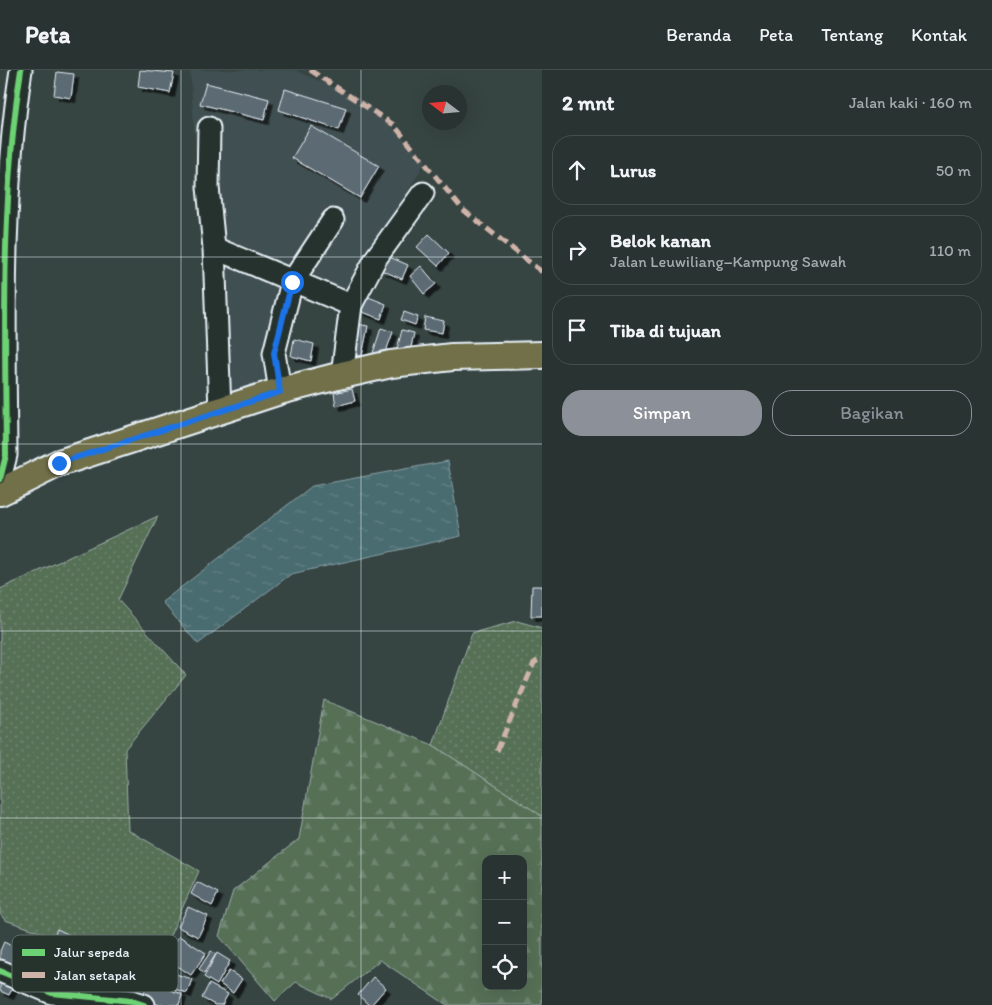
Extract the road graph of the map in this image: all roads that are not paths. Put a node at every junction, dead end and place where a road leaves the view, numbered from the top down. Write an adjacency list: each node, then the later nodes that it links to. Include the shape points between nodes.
1 (21, 70): 12 (street, via 12,123 6,198)
2 (209, 128): 5 (street, via 208,187)
3 (423, 193): 7 (street, via 376,258)
4 (333, 220): 6 (street)
5 (214, 248): 6 (street); 11 (street)
6 (292, 282): 7 (street); 10 (street, via 274,353)
7 (351, 305): 9 (street)
8 (542, 355): 9 (main road, via 452,357 391,364)
9 (342, 375): 10 (main road)
10 (280, 392): 11 (main road)
11 (220, 411): 14 (main road, via 59,463)
12 (3, 454): 13 (street)
13 (0, 479)
14 (0, 492)
15 (0, 971): 16 (street)
16 (12, 976)
17 (50, 992): 18 (street)
18 (144, 1005)

